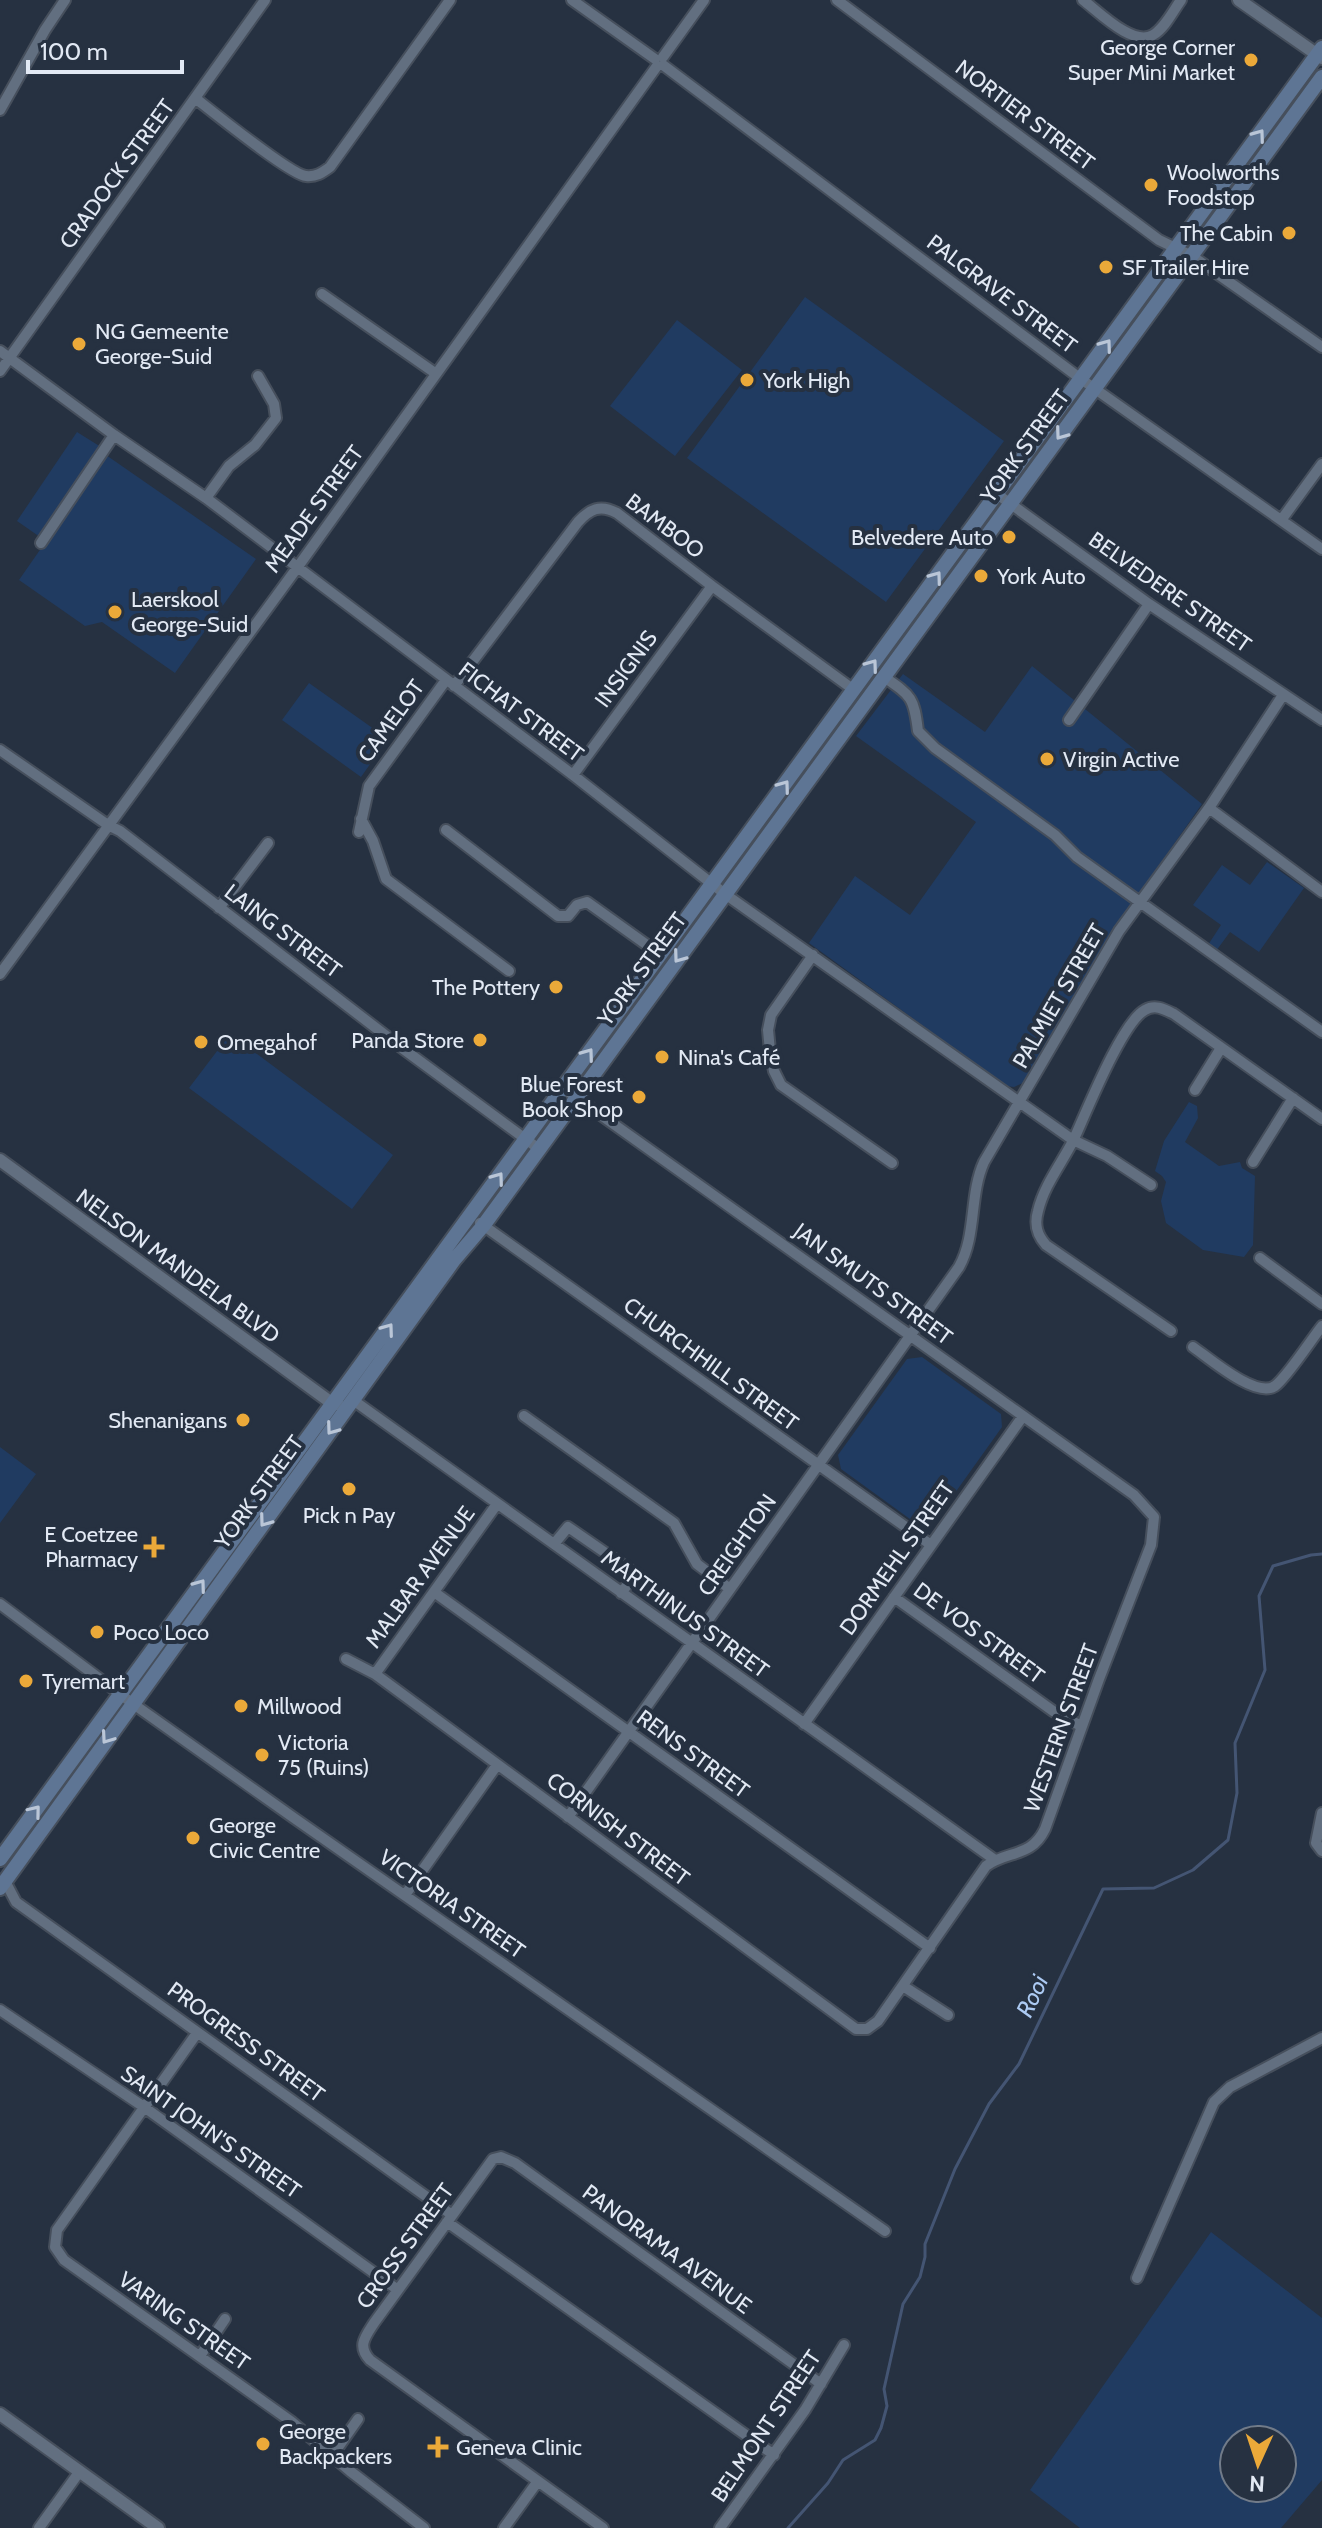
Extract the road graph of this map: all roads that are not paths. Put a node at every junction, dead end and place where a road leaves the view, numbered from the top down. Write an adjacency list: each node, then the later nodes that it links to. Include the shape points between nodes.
1 (65, 0): 14 (street)
2 (265, 0): 13 (street, CRADOCK STREET)
3 (450, 0): 13 (street, via 330,167 319,174 299,175)
4 (572, 0): 11 (street, PALGRAVE STREET)
5 (704, 0): 11 (street, MEADE STREET)
6 (837, 0): 15 (street, NORTIER STREET)
7 (1083, 0): 8 (street, via 1139,38 1160,29)
8 (1181, 0)
9 (1239, 0): 10 (street)
10 (1320, 54): 15 (main road, YORK STREET, one-way to 10)
11 (660, 62): 21 (street, MEADE STREET); 23 (street, PALGRAVE STREET)
12 (1322, 77): 16 (main road, YORK STREET)
13 (195, 98): 19 (street, CRADOCK STREET)
14 (0, 110)
15 (1176, 249): 16 (street, NORTIER STREET); 23 (main road, YORK STREET, one-way to 15)
16 (1192, 256): 18 (street, NORTIER STREET); 24 (main road, YORK STREET)
17 (322, 294): 21 (street)
18 (1322, 347)
19 (5, 354): 20 (street, CRADOCK STREET); 25 (street, FICHAT STREET)
20 (0, 371)
21 (435, 373): 33 (street, MEADE STREET)
22 (258, 376): 28 (street, via 276,418)
23 (1081, 379): 24 (street, PALGRAVE STREET); 27 (main road, YORK STREET)
24 (1095, 389): 29 (main road, YORK STREET, one-way to 29); 30 (street, PALGRAVE STREET)
25 (114, 435): 28 (street, FICHAT STREET); 31 (street)
26 (1322, 464): 30 (street)
27 (997, 494): 29 (street, BELVEDERE STREET); 38 (main road, YORK STREET, one-way to 27)
28 (206, 498): 33 (street, FICHAT STREET)
29 (1011, 504): 35 (street, BELVEDERE STREET); 36 (main road, YORK STREET)
30 (1282, 519): 32 (street, PALGRAVE STREET)
31 (41, 543)
32 (1322, 549)
33 (297, 568): 37 (street, FICHAT STREET); 46 (street, MEADE STREET)
34 (712, 586): 37 (street, BAMBOO, via 617,513 594,509 578,522); 38 (street, BAMBOO); 43 (street, INSIGNIS)
35 (1149, 604): 39 (street, BELVEDERE STREET); 40 (street)
36 (884, 677): 52 (main road, YORK STREET); 53 (street, via 911,699 923,738)
37 (450, 683): 43 (street, FICHAT STREET); 45 (street, CAMELOT, via 369,786)
38 (854, 690): 50 (main road, YORK STREET, one-way to 38)
39 (1283, 695): 41 (street, BELVEDERE STREET); 44 (street, PALMIET STREET)
40 (1069, 720)
41 (1322, 720)
42 (0, 750): 46 (street, LAING STREET)
43 (573, 775): 50 (street, FICHAT STREET)
44 (1209, 808): 51 (street); 53 (street, PALMIET STREET)
45 (361, 819): 48 (street, CAMELOT); 57 (street, via 386,879)
46 (108, 825): 54 (street, LAING STREET); 58 (street, MEADE STREET)
47 (446, 830): 55 (street, via 558,916 568,916 587,902)
48 (359, 832)
49 (268, 843): 54 (street)
50 (712, 884): 52 (street, FICHAT STREET); 55 (main road, YORK STREET)
51 (1322, 892)
52 (725, 894): 56 (street, FICHAT STREET); 63 (main road, YORK STREET, one-way to 63)
53 (1139, 903): 59 (street); 65 (street, PALMIET STREET)
54 (219, 908): 67 (street, LAING STREET)
55 (661, 955): 61 (main road, YORK STREET, one-way to 55)
56 (813, 955): 65 (street, FICHAT STREET); 72 (street, via 771,1015 774,1071 781,1085)
57 (509, 971)
58 (0, 974)
59 (1322, 1032)
60 (1221, 1048): 62 (street); 64 (street); 68 (street, via 1164,1009 1142,1011 1096,1086)
61 (563, 1088): 63 (street, JAN SMUTS STREET); 67 (main road, YORK STREET)
62 (1195, 1090)
63 (577, 1097): 69 (main road, YORK STREET); 80 (street, JAN SMUTS STREET)
64 (1293, 1098): 66 (street); 71 (street)
65 (1020, 1103): 68 (street, FICHAT STREET); 80 (street, PALMIET STREET, via 981,1168 965,1257)
66 (1322, 1119)
67 (526, 1139): 69 (street, LAING STREET); 74 (main road, YORK STREET, one-way to 67)
68 (1073, 1140): 73 (street, FICHAT STREET); 79 (street, via 1038,1210 1040,1238)
69 (539, 1149): 75 (main road, YORK STREET)
70 (0, 1160): 83 (street, NELSON MANDELA BLVD)
71 (1253, 1162)
72 (892, 1163)
73 (1151, 1185)
74 (469, 1215): 75 (street, CHURCHHILL STREET); 83 (main road, YORK STREET, one-way to 74)
75 (483, 1226): 82 (main road, YORK STREET); 86 (street, CHURCHHILL STREET)
76 (1260, 1258): 77 (street)
77 (1322, 1304)
78 (1322, 1326): 81 (street, via 1269,1389 1249,1385)
79 (1171, 1331)
80 (910, 1335): 85 (street, JAN SMUTS STREET); 86 (street, CREIGHTON)
81 (1193, 1347)
82 (353, 1400): 83 (street); 87 (street, MARTHINUS STREET); 99 (main road, YORK STREET, one-way to 99)
83 (333, 1404): 99 (main road, YORK STREET, one-way to 83)
84 (524, 1416): 91 (street, via 674,1523 697,1564)
85 (1023, 1416): 88 (street, JAN SMUTS STREET, via 1134,1495); 90 (street, DORMEHL STREET)
86 (818, 1465): 90 (street, CHURCHHILL STREET); 91 (street, CREIGHTON)
87 (497, 1504): 89 (street, MARTHINUS STREET); 92 (street, MALBAR AVENUE)
88 (1154, 1517): 101 (street, WESTERN STREET, via 1151,1545)
89 (554, 1544): 93 (street, MARTHINUS STREET); 93 (street, via 568,1527 636,1574)
90 (931, 1545): 94 (street, DORMEHL STREET)
91 (730, 1589): 96 (street, CREIGHTON)
92 (434, 1592): 98 (street, MALBAR AVENUE); 102 (street, RENS STREET)
93 (621, 1593): 96 (street, MARTHINUS STREET)
94 (894, 1597): 100 (street, DORMEHL STREET); 101 (street, DE VOS STREET)
95 (0, 1604): 99 (street, VICTORIA STREET)
96 (692, 1643): 100 (street, MARTHINUS STREET); 102 (street, CREIGHTON)
97 (346, 1659): 98 (street, CORNISH STREET)
98 (375, 1674): 103 (street, CORNISH STREET)
99 (127, 1698): 108 (main road, YORK STREET, one-way to 99); 110 (main road, YORK STREET, one-way to 110); 111 (street, VICTORIA STREET)
100 (804, 1724): 109 (street, MARTHINUS STREET)
101 (1081, 1726): 109 (street, WESTERN STREET, via 1040,1840)
102 (629, 1732): 105 (street, CREIGHTON); 113 (street, RENS STREET)
103 (497, 1765): 105 (street, CORNISH STREET); 111 (street)
104 (1322, 1813): 106 (street)
105 (568, 1817): 117 (street, CORNISH STREET, via 847,2025)
106 (1320, 1830): 107 (street, via 1316,1843)
107 (1322, 1851)
108 (0, 1859)
109 (995, 1860): 113 (street, WESTERN STREET)
110 (3, 1890): 112 (street, PROGRESS STREET); 112 (street)
111 (405, 1895): 123 (street, VICTORIA STREET)
112 (16, 1902): 118 (street, PROGRESS STREET)
113 (930, 1948): 114 (street, WESTERN STREET)
114 (903, 1986): 116 (street); 117 (street, WESTERN STREET)
115 (0, 2010): 120 (street, SAINT JOHN'S STREET)
116 (948, 2015)
117 (867, 2029)
118 (197, 2033): 120 (street); 122 (street, PROGRESS STREET)
119 (1322, 2038): 124 (street, via 1230,2087 1214,2102)
120 (144, 2107): 125 (street, SAINT JOHN'S STREET); 128 (street, VARING STREET, via 57,2230 55,2247 64,2260)
121 (489, 2164): 122 (street, CROSS STREET); 129 (street, PANORAMA AVENUE, via 501,2157 515,2163)
122 (450, 2218): 125 (street, CROSS STREET); 132 (street, PROGRESS STREET)
123 (885, 2231)
124 (1137, 2278)
125 (398, 2290): 135 (street, CROSS STREET, via 365,2337 365,2355)
126 (225, 2319): 128 (street)
127 (844, 2345): 129 (street, BELMONT STREET)
128 (200, 2356): 133 (street, VARING STREET)
129 (821, 2384): 132 (street, BELMONT STREET)
130 (0, 2414): 134 (street)
131 (358, 2419): 133 (street)
132 (774, 2455): 141 (street, BELMONT STREET)
133 (332, 2456): 138 (street, VARING STREET)
134 (80, 2471): 136 (street); 137 (street)
135 (538, 2481): 139 (street); 140 (street)
136 (39, 2528)
137 (158, 2528)
138 (424, 2528)
139 (504, 2528)
140 (603, 2528)
141 (720, 2528)

